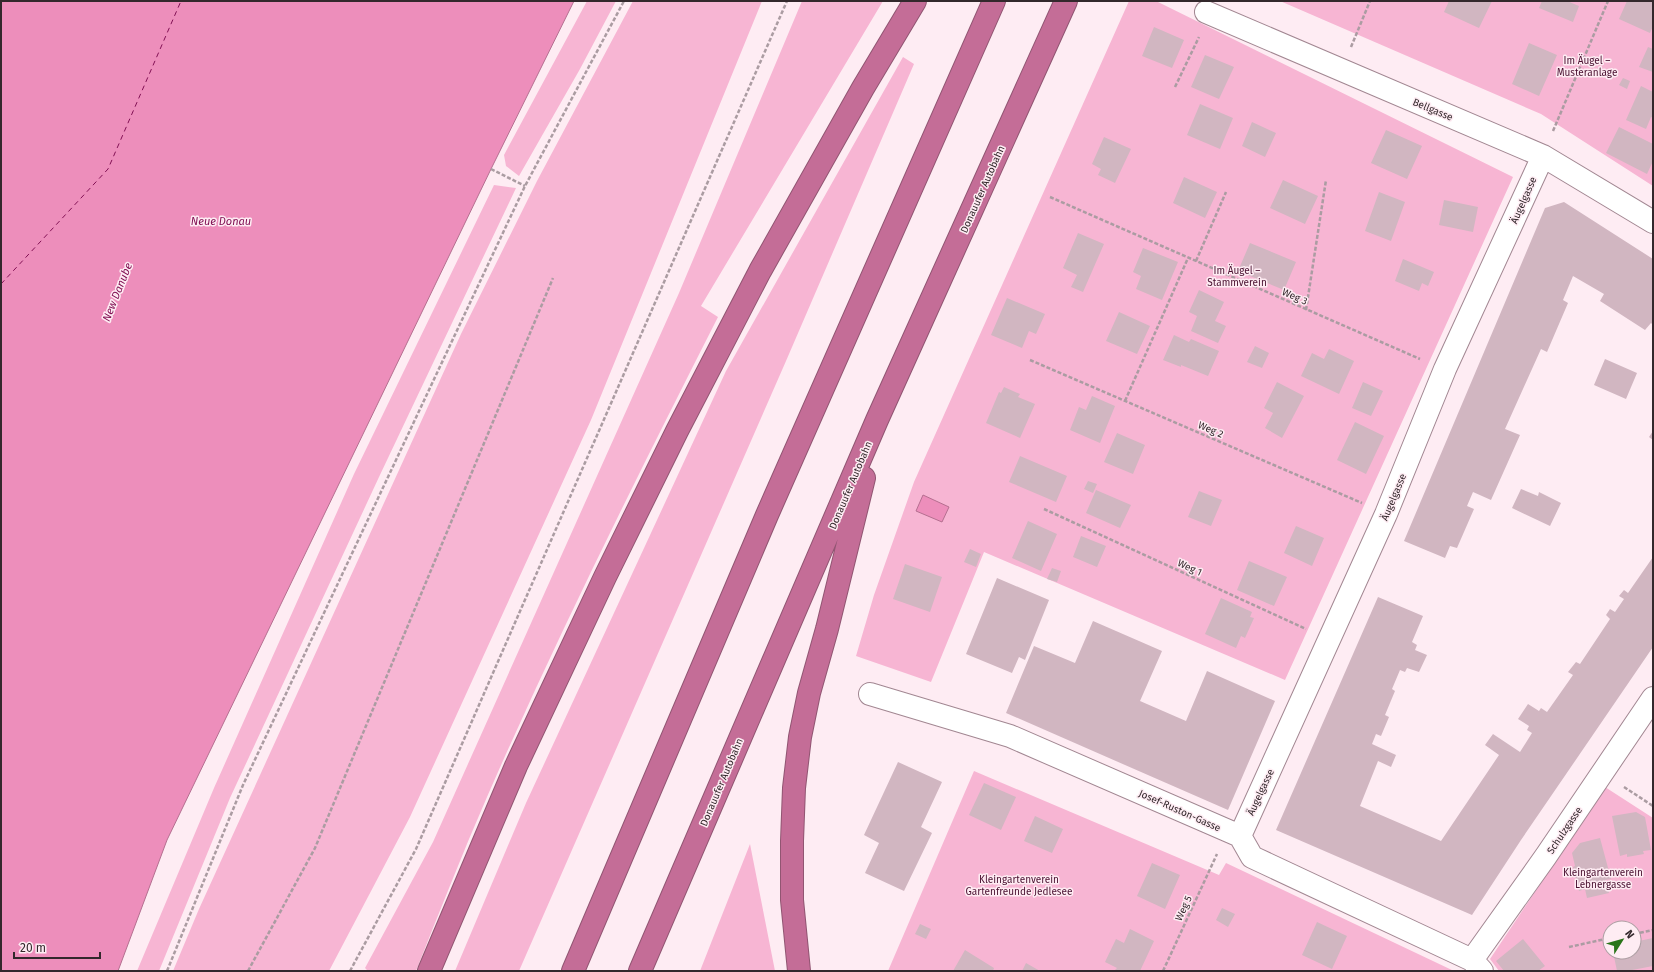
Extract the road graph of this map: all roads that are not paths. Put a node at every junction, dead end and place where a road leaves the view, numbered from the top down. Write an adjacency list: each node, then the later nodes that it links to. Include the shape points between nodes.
1 (915, 1): 12 (highway, via 760,271 674,438 516,766)
2 (994, 1): 13 (highway, via 767,515)
3 (1066, 1): 7 (highway, Donauufer Autobahn)
4 (1208, 13): 5 (street, Bellgasse)
5 (1543, 156): 6 (street, Bellgasse); 10 (street, Äugelgasse, via 1445,369 1386,514)
6 (1653, 222)
7 (878, 420): 14 (highway, Donauufer Autobahn); 15 (highway, via 800,737 794,788 792,840 792,900)
8 (870, 694): 10 (street, Josef-Ruston-Gasse, via 1010,736)
9 (1653, 698): 11 (street, Schulzgasse)
10 (1240, 836): 11 (street, via 1252,857)
11 (1477, 965)
12 (429, 971)
13 (573, 971)
14 (640, 971)
15 (799, 971)

